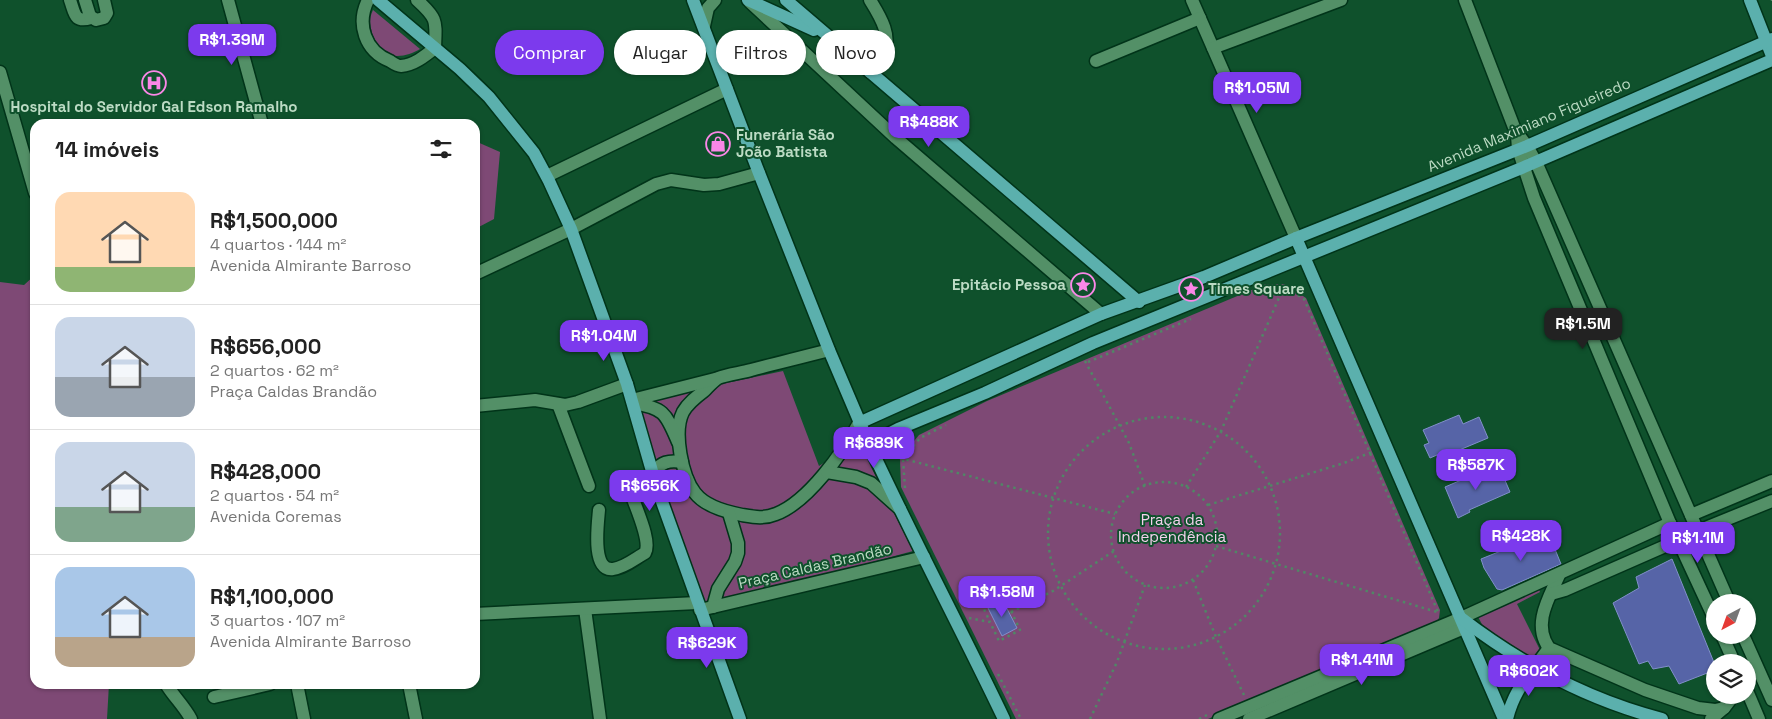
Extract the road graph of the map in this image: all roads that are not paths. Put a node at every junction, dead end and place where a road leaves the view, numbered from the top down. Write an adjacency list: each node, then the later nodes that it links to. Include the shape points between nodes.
1 (70, 0): 17 (street, via 78,19)
2 (85, 0): 17 (street)
3 (104, 0): 17 (street, via 105,17)
4 (228, 0): 32 (street)
5 (368, 0): 24 (street, via 364,10 364,33 369,46 380,57 400,66 419,60)
6 (378, 0): 24 (main road)
7 (417, 0): 24 (street, via 436,23)
8 (693, 0): 19 (main road)
9 (715, 0): 19 (street, via 708,8)
10 (748, 0): 22 (main road); 44 (street, via 896,138)
11 (786, 0): 20 (main road)
12 (870, 0): 21 (street)
13 (1192, 0): 18 (street)
14 (1341, 0): 25 (street)
15 (1465, 0): 33 (street)
16 (1750, 0): 23 (main road)
17 (91, 18)
18 (1200, 18): 25 (street); 28 (street)
19 (704, 26): 31 (main road)
20 (821, 30)
21 (885, 30)
22 (816, 31)
23 (1769, 40): 26 (main road); 33 (main road, Avenida Maximiano Figueiredo)
24 (435, 48): 37 (main road, via 489,97)
25 (1213, 48): 40 (street)
26 (1772, 56)
27 (1772, 60): 34 (main road)
28 (1096, 61)
29 (0, 72): 38 (street)
30 (874, 75): 43 (main road)
31 (727, 89): 36 (main road); 37 (street)
32 (261, 119)
33 (1522, 147): 34 (street); 35 (street); 40 (main road, Avenida Maximiano Figueiredo)
34 (1536, 162): 35 (main road); 65 (street)
35 (1524, 168): 41 (main road); 66 (street)
36 (759, 173): 39 (street, via 704,186 671,180 656,184); 45 (main road)
37 (552, 174): 39 (main road)
38 (30, 176)
39 (570, 229): 42 (street); 47 (main road)
40 (1296, 238): 41 (main road); 43 (main road)
41 (1304, 258): 52 (main road, via 1093,343); 77 (main road)
42 (480, 272)
43 (1139, 302): 44 (main road)
44 (1101, 314): 51 (main road)
45 (829, 350): 46 (street); 51 (main road)
46 (718, 378): 48 (street); 53 (street, via 684,411)
47 (627, 384): 48 (main road); 49 (street, via 578,402)
48 (633, 402): 53 (street, via 661,412 669,421); 56 (main road)
49 (558, 404): 50 (street, via 535,400); 59 (street)
50 (480, 406)
51 (859, 423): 52 (main road); 55 (street)
52 (869, 444): 62 (main road)
53 (680, 447): 54 (street)
54 (682, 462): 56 (street, via 664,462); 57 (street)
55 (827, 472): 62 (street, via 871,483); 64 (street, via 791,506 776,514 761,518)
56 (654, 479): 57 (street, via 674,489); 74 (main road)
57 (687, 479): 64 (street, via 704,502)
58 (1772, 481): 65 (street)
59 (589, 486)
60 (631, 493): 63 (street, via 648,548 614,569 601,564 597,542)
61 (1772, 501): 67 (street)
62 (900, 509): 69 (main road)
63 (599, 510)
64 (729, 513): 74 (street, Praça Caldas Brandão, via 738,553 718,590)
65 (1691, 515): 67 (street)
66 (1670, 523): 68 (street); 70 (street)
67 (1698, 531): 72 (street)
68 (1679, 540): 71 (street); 73 (street)
69 (924, 557): 74 (street, Praça Caldas Brandão); 96 (main road)
70 (1559, 575): 71 (street); 77 (street)
71 (1551, 594): 79 (street, via 1541,621 1543,637)
72 (1726, 594)
73 (1706, 600)
74 (703, 606): 75 (street); 95 (main road)
75 (585, 610): 76 (street); 94 (street)
76 (480, 614)
77 (1462, 623): 80 (main road); 90 (street); 98 (main road)
78 (1747, 644): 86 (street)
79 (1550, 648): 80 (street); 89 (street, via 1645,690 1707,710)
80 (1535, 667): 98 (main road, via 1515,694); 99 (main road, via 1590,694)
81 (169, 689): 91 (street)
82 (248, 689): 85 (street)
83 (298, 689): 92 (street)
84 (410, 689): 93 (street)
85 (214, 697)
86 (1772, 700)
87 (1727, 704): 89 (street)
88 (1753, 704): 101 (street)
89 (1724, 708): 100 (street)
90 (1248, 712): 97 (street)
91 (191, 719)
92 (304, 719)
93 (416, 719)
94 (600, 719)
95 (740, 719)
96 (1004, 719)
97 (1219, 719)
98 (1506, 719)
99 (1662, 719)
100 (1711, 719)
101 (1759, 719)

